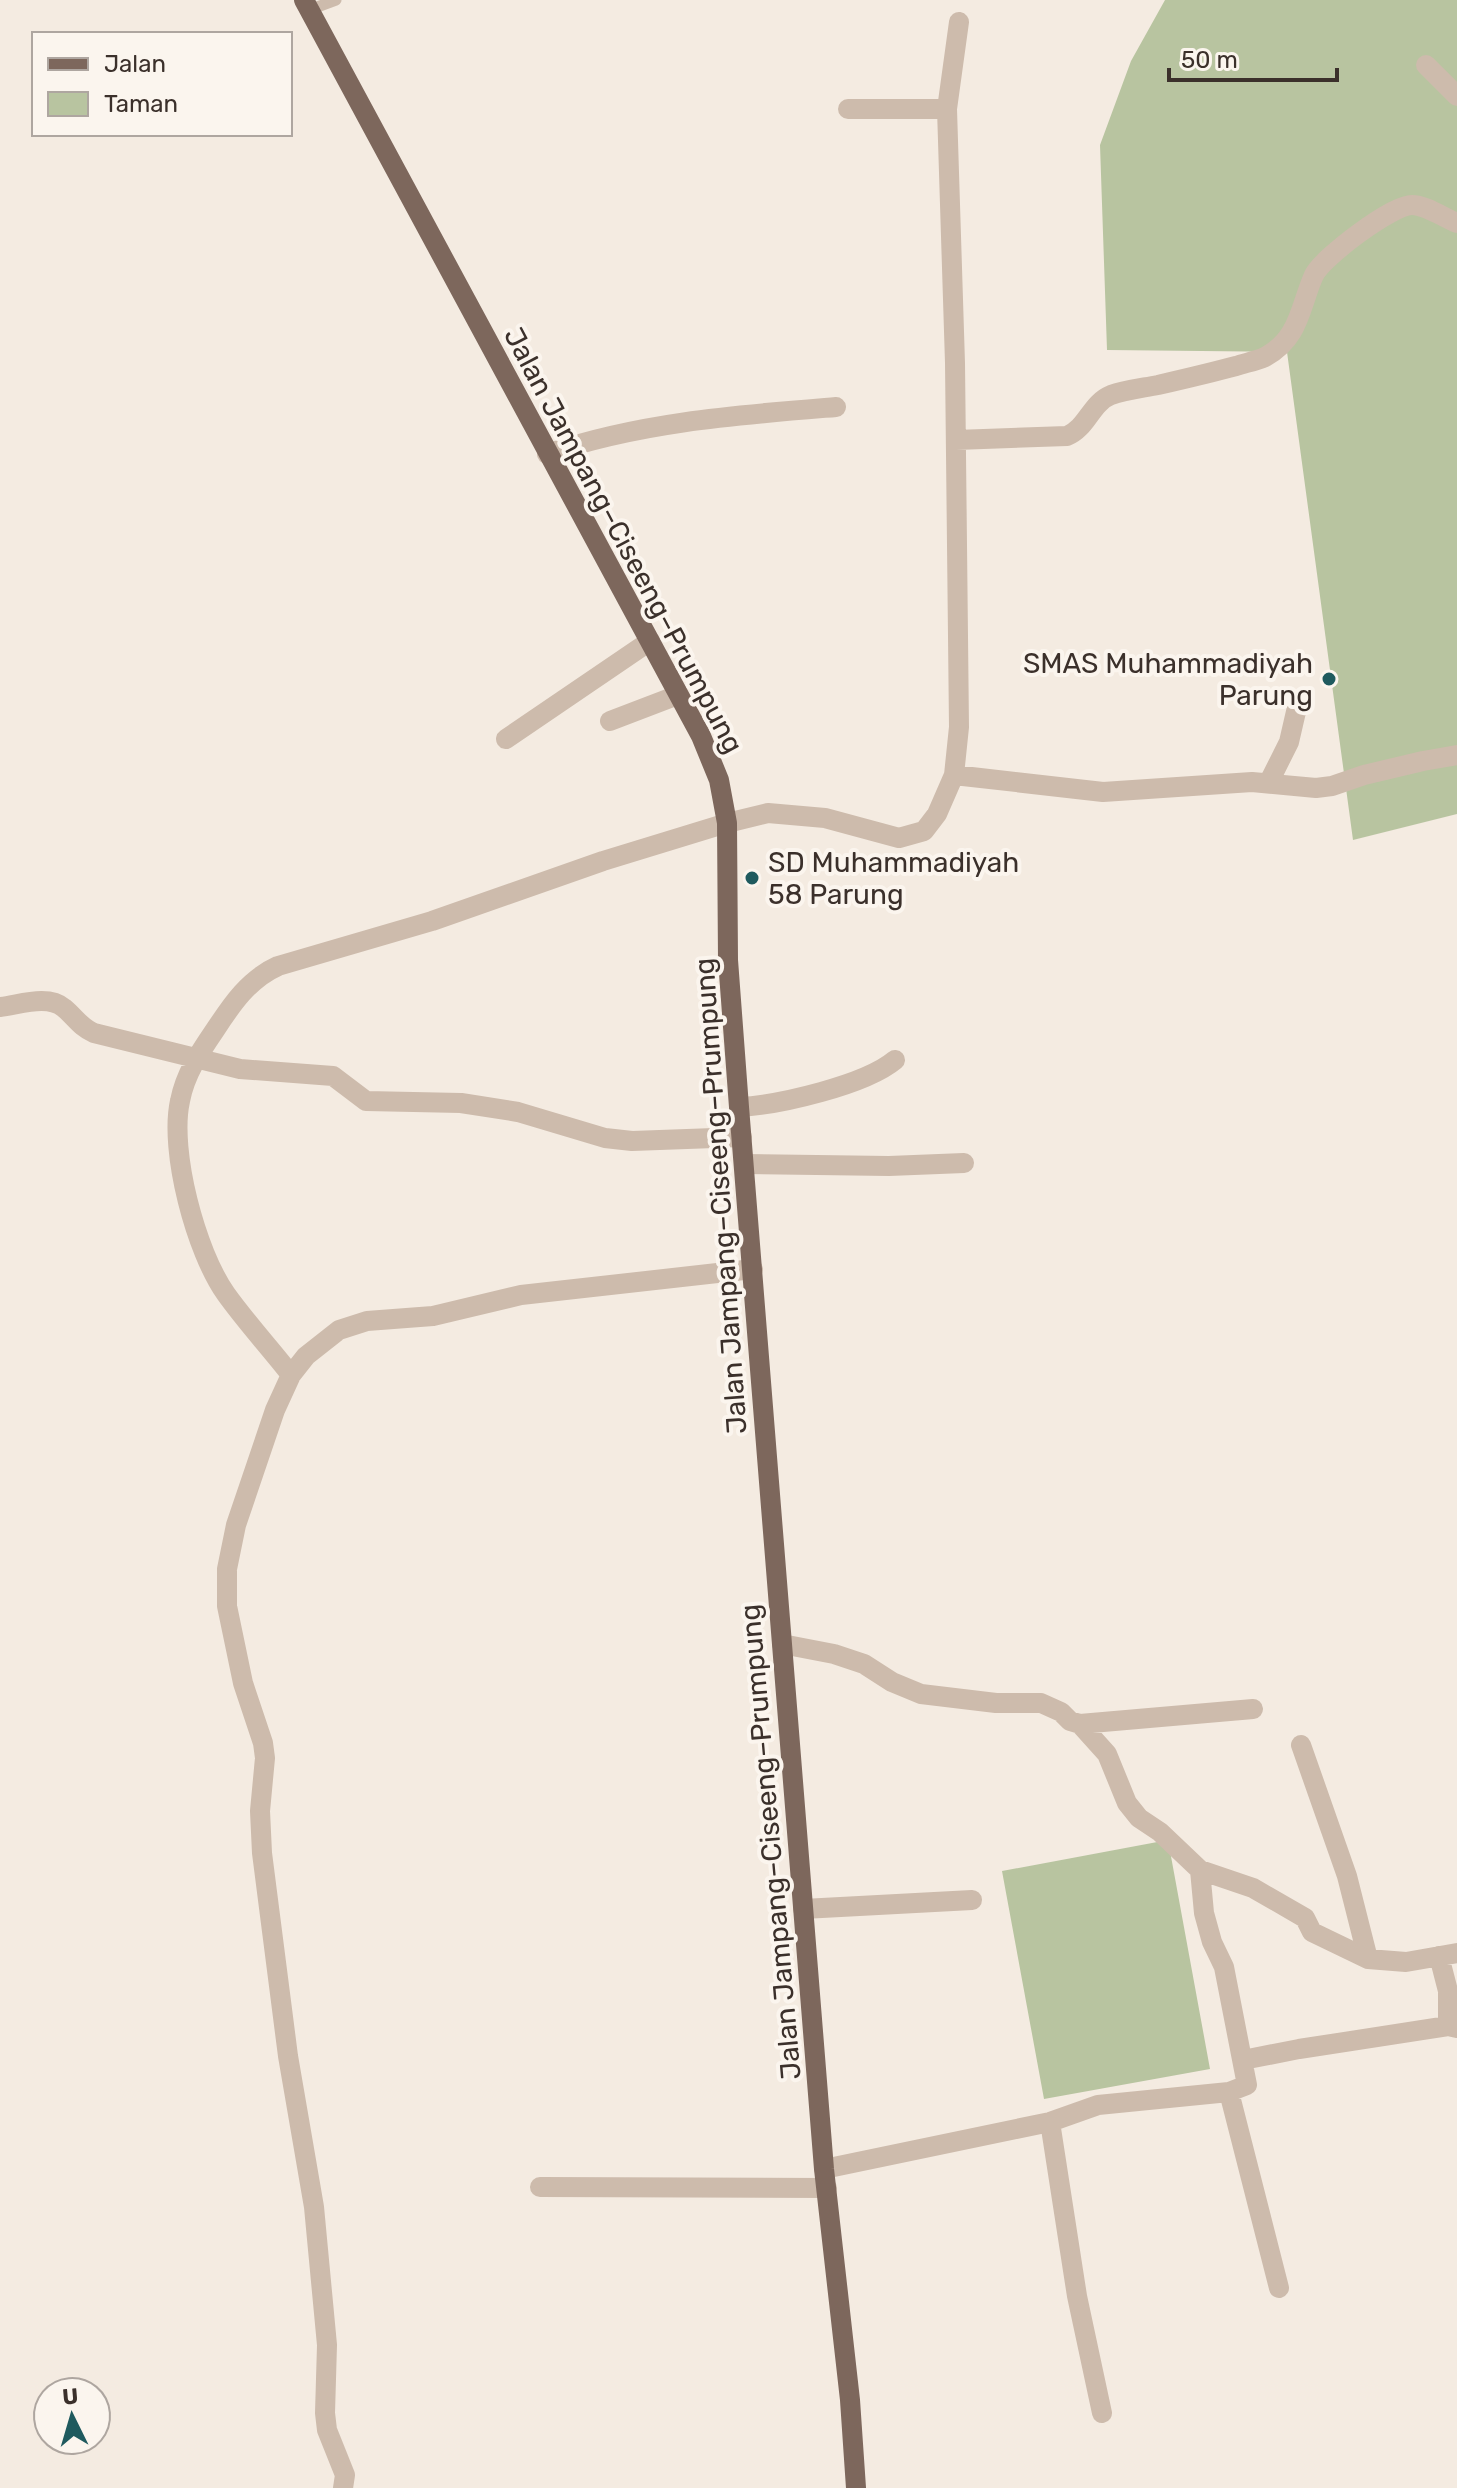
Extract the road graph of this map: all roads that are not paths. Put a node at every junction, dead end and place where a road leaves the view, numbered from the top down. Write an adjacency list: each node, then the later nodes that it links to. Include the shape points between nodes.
1 (336, 0): 2 (lane)
2 (306, 5): 11 (main road, Jalan Jampang–Ciseeng–Prumpung)
3 (959, 22): 7 (street)
4 (1426, 65): 5 (street)
5 (1457, 96)
6 (848, 109): 7 (street)
7 (947, 109): 10 (street)
8 (1457, 224): 10 (street, via 1409,205 1356,237 1316,272 1295,325 1263,358 1113,394 1099,403 1080,430 1067,436)
9 (836, 407): 11 (street, via 639,429)
10 (956, 440): 18 (street, via 959,727)
11 (547, 454): 12 (main road, Jalan Jampang–Ciseeng–Prumpung)
12 (650, 641): 13 (main road, Jalan Jampang–Ciseeng–Prumpung); 16 (street)
13 (678, 695): 15 (street); 20 (main road, Jalan Jampang–Ciseeng–Prumpung, via 719,780)
14 (1298, 703): 19 (street, via 1289,742)
15 (610, 721)
16 (506, 739)
17 (1457, 755): 19 (street, via 1332,786)
18 (954, 775): 19 (street, via 1103,792); 20 (street, via 924,831 899,838 784,813)
19 (1269, 782)
20 (727, 823): 22 (street, via 278,966 256,978 234,1002); 24 (main road, Jalan Jampang–Ciseeng–Prumpung, via 728,960)
21 (0, 1007): 22 (street, via 54,1002 94,1033)
22 (197, 1057): 25 (street, via 240,1069 333,1076 366,1101 461,1103 518,1112 605,1138); 29 (street, via 180,1101 178,1123 183,1180 198,1239 224,1292)
23 (895, 1060): 24 (street, via 860,1078 794,1099)
24 (739, 1107): 25 (main road, Jalan Jampang–Ciseeng–Prumpung)
25 (742, 1137): 27 (main road, Jalan Jampang–Ciseeng–Prumpung)
26 (964, 1163): 27 (street)
27 (744, 1164): 28 (main road, Jalan Jampang–Ciseeng–Prumpung)
28 (753, 1269): 29 (street, via 577,1287 433,1316 367,1321 339,1330); 30 (main road, Jalan Jampang–Ciseeng–Prumpung)
29 (291, 1375): 47 (street, via 236,1525 227,1569 227,1606 243,1683 263,1743 262,1853 314,2207 327,2345 326,2421 343,2466)
30 (782, 1644): 32 (street, via 864,1664 921,1694 1041,1703); 36 (main road, Jalan Jampang–Ciseeng–Prumpung)
31 (1253, 1709): 32 (street)
32 (1080, 1724): 34 (street, via 1107,1754 1127,1803 1139,1818)
33 (1301, 1745): 38 (street, via 1347,1876)
34 (1200, 1870): 38 (street, via 1253,1888 1305,1918 1312,1932); 40 (street, via 1204,1913 1224,1967)
35 (972, 1900): 36 (street)
36 (803, 1909): 43 (main road, Jalan Jampang–Ciseeng–Prumpung)
37 (1448, 1954): 38 (street, via 1406,1962); 39 (street)
38 (1368, 1959)
39 (1453, 2027): 40 (street)
40 (1243, 2060): 41 (street, via 1247,2085)
41 (1229, 2092): 42 (street, via 1098,2105); 45 (street)
42 (1050, 2122): 43 (street); 46 (street, via 1077,2296)
43 (825, 2178): 44 (street); 48 (main road, Jalan Jampang–Ciseeng–Prumpung)
44 (540, 2187)
45 (1279, 2288)
46 (1102, 2413)
47 (343, 2488)
48 (856, 2488)

